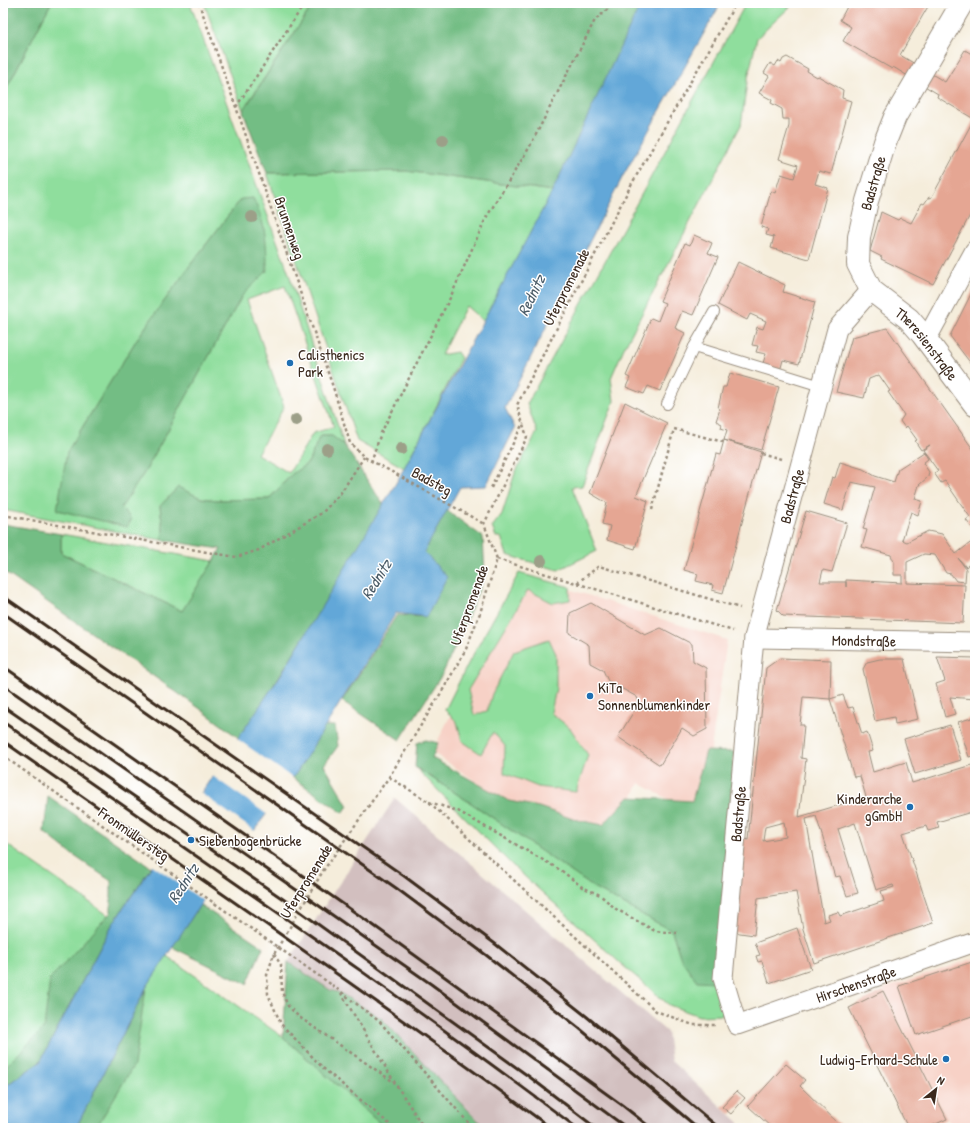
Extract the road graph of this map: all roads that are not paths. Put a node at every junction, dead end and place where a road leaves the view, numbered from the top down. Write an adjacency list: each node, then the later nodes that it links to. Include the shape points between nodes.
1 (962, 3): 3 (street, Badstraße, via 895,117 885,142 867,201 860,237 858,264)
2 (975, 250): 5 (street)
3 (871, 290): 5 (street, Theresienstraße, via 909,319); 7 (street, Badstraße, via 837,329)
4 (714, 312): 6 (lane)
5 (926, 340): 9 (street, Theresienstraße)
6 (694, 347): 7 (lane); 8 (lane)
7 (821, 386): 10 (street, Badstraße)
8 (667, 404)
9 (975, 405)
10 (754, 638): 11 (street, Mondstraße); 13 (street, Badstraße, via 723,978)
11 (975, 642)
12 (975, 942): 13 (street, Hirschenstraße)
13 (737, 1025)

